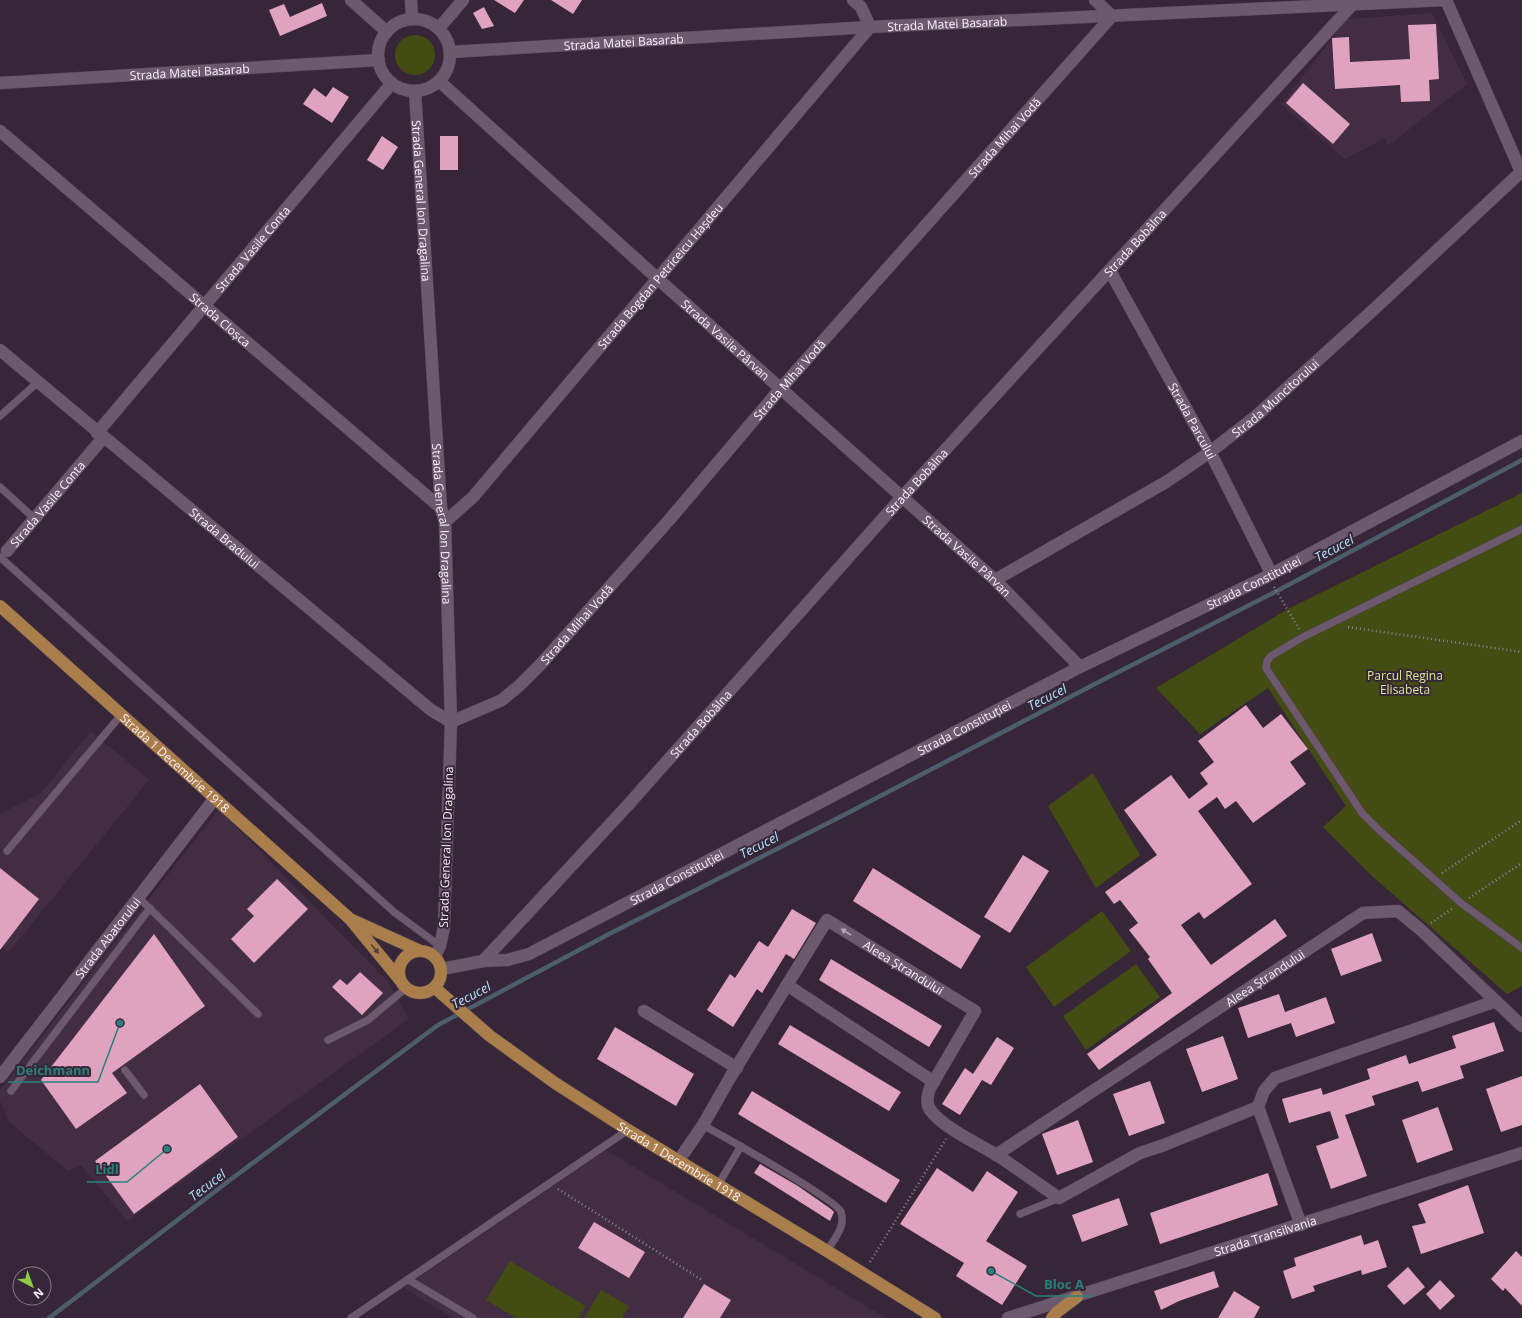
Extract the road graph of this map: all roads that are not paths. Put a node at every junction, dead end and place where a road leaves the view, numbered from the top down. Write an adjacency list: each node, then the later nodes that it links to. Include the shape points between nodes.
1 (351, 0): 12 (street)
2 (411, 0): 9 (street)
3 (463, 0): 11 (street)
4 (853, 0): 10 (street, via 861,7)
5 (1095, 0): 8 (street)
6 (1445, 0): 7 (street, Strada Matei Basarab); 20 (street)
7 (1352, 5): 8 (street, Strada Matei Basarab); 21 (street, Strada Bobâlna)
8 (1112, 16): 10 (street, Strada Matei Basarab); 26 (street, Strada Mihai Vodă)
9 (412, 19): 11 (street, via 431,23); 12 (street, via 394,25)
10 (870, 27): 13 (street, Strada Matei Basarab); 22 (street, Strada Bogdan Petriceicu Hașdeu)
11 (439, 28): 13 (street, via 445,35)
12 (387, 32): 14 (street, via 379,50)
13 (450, 52): 15 (street, via 448,68)
14 (379, 60): 16 (street, Strada Matei Basarab); 17 (street, via 385,76)
15 (439, 81): 18 (street, via 428,88); 22 (street, Strada Vasile Pârvan)
16 (0, 82)
17 (392, 83): 18 (street); 23 (street, Strada Vasile Conta)
18 (415, 91): 33 (street, Strada General Ion Dragalina)
19 (0, 131): 23 (street, Strada Cloșca)
20 (1522, 173): 30 (street, Strada Muncitorului, via 1255,417)
21 (1110, 271): 30 (street, Strada Parcului); 32 (street, Strada Bobâlna)
22 (658, 279): 26 (street, Strada Vasile Pârvan); 35 (street, Strada Bogdan Petriceicu Hașdeu, via 473,497)
23 (204, 306): 28 (street, Strada Vasile Conta); 33 (street, Strada Cloșca)
24 (0, 350): 25 (street, Strada Bradului)
25 (38, 382): 27 (lane); 28 (street, Strada Bradului)
26 (781, 388): 32 (street, Strada Vasile Pârvan); 43 (street, Strada Mihai Vodă, via 670,520 540,665 502,700)
27 (0, 416)
28 (100, 435): 34 (street, Strada Vasile Conta); 43 (street, Strada Bradului, via 431,710)
29 (1522, 441): 38 (street, Strada Constituției)
30 (1210, 452): 38 (street, Strada Parcului); 39 (street, Strada Muncitorului, via 1166,482)
31 (0, 487): 34 (lane)
32 (903, 496): 39 (street, Strada Vasile Pârvan); 52 (street, Strada Bobâlna, via 628,805)
33 (441, 508): 35 (street, Strada General Ion Dragalina)
34 (35, 519): 37 (street, Strada Vasile Conta)
35 (445, 522): 43 (street, Strada General Ion Dragalina)
36 (1522, 529): 49 (lane, via 1303,637 1271,656 1266,668 1362,813 1461,903)
37 (4, 554): 51 (lane)
38 (1269, 575): 41 (street, Strada Constituției)
39 (995, 580): 41 (street, Strada Vasile Pârvan)
40 (0, 606): 42 (main road, Strada 1 Decembrie 1918)
41 (1080, 667): 52 (street, Strada Constituției, via 529,954 507,960)
42 (121, 715): 44 (main road, Strada 1 Decembrie 1918); 45 (lane)
43 (451, 722): 51 (street, Strada General Ion Dragalina, via 444,927)
44 (215, 798): 46 (street, Strada Abatorului); 48 (main road, Strada 1 Decembrie 1918)
45 (7, 850)
46 (138, 897): 47 (lane); 64 (street, Strada Abatorului)
47 (150, 908): 59 (lane); 66 (lane)
48 (350, 919): 50 (main road, Strada 1 Decembrie 1918); 54 (main road, Strada 1 Decembrie 1918, one-way to 54)
49 (1522, 948)
50 (418, 950): 51 (main road); 54 (main road, via 402,961 399,970)
51 (438, 951): 53 (main road)
52 (483, 961): 53 (street, Strada Constituției)
53 (442, 969): 56 (main road, via 441,979)
54 (403, 984): 56 (main road, via 415,993); 61 (lane, via 368,1020)
55 (787, 985): 62 (street, Aleea Ștrandului); 65 (street); 65 (street, Aleea Ștrandului, one-way to 55, via 975,1011 827,920)
56 (435, 988): 70 (main road, Strada 1 Decembrie 1918, via 490,1036 549,1079)
57 (1496, 1001): 60 (street, Aleea Ștrandului); 68 (street, via 1275,1078 1264,1091); 73 (street, Aleea Ștrandului, via 1398,911 1364,913)
58 (644, 1011): 62 (street)
59 (258, 1014)
60 (1522, 1026)
61 (328, 1040)
62 (737, 1068): 69 (street, Aleea Ștrandului)
63 (125, 1070): 67 (lane)
64 (0, 1077)
65 (934, 1082): 73 (street, Aleea Ștrandului, via 927,1094 930,1110 938,1118)
66 (11, 1091)
67 (144, 1095)
68 (1258, 1107): 76 (street, via 1164,1145 1140,1152); 78 (street)
69 (703, 1125): 71 (lane); 74 (street, Aleea Ștrandului)
70 (628, 1130): 74 (main road, Strada 1 Decembrie 1918); 80 (lane)
71 (741, 1146): 75 (lane); 79 (lane, via 841,1210 841,1228)
72 (1522, 1153): 78 (street, Strada Transilvania)
73 (996, 1155): 76 (street, Aleea Ștrandului)
74 (679, 1160): 75 (main road, Strada 1 Decembrie 1918)
75 (718, 1185): 79 (main road, Strada 1 Decembrie 1918)
76 (1059, 1198): 77 (lane)
77 (1020, 1214)
78 (1301, 1225): 81 (street, Strada Transilvania)
79 (828, 1251): 84 (main road, Strada 1 Decembrie 1918)
80 (408, 1280): 82 (lane); 83 (lane)
81 (1077, 1297): 85 (street, Strada Transilvania); 86 (main road, via 1056,1312)
82 (351, 1318)
83 (473, 1318)
84 (934, 1318)
85 (1008, 1318)
86 (1052, 1318)

